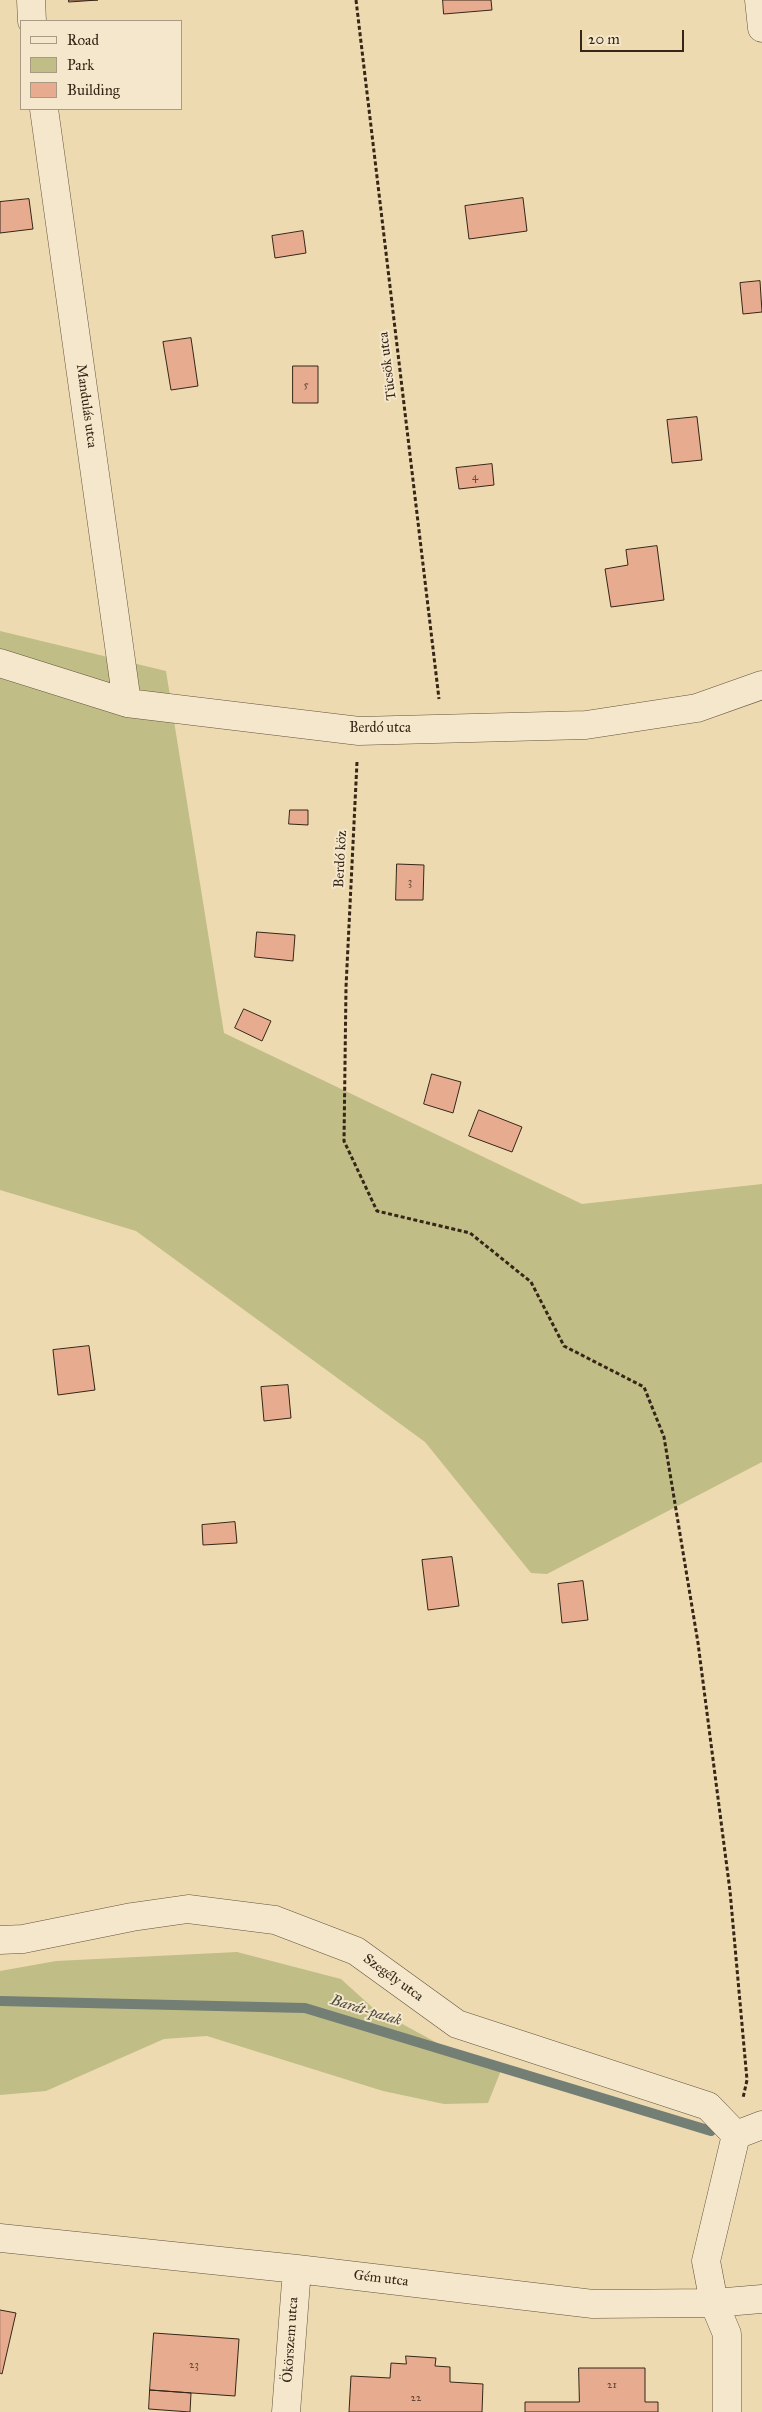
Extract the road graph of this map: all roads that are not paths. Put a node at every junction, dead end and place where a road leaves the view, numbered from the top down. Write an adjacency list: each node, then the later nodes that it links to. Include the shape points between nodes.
1 (31, 0): 3 (street)
2 (759, 0): 4 (street)
3 (32, 20)
4 (762, 28)
5 (44, 110): 8 (street, Mandulás utca)
6 (0, 663): 8 (street, Berdó utca)
7 (762, 685): 8 (street, Berdó utca, via 696,708 586,726 359,731)
8 (127, 703)
9 (0, 1940): 11 (street, Szegély utca, via 23,1939 188,1909 275,1920 356,1951 457,2024 708,2106)
10 (762, 2125): 11 (street)
11 (736, 2136): 15 (street, via 706,2261)
12 (0, 2238): 13 (street, Gém utca)
13 (297, 2269): 15 (street, Gém utca, via 594,2304); 16 (street, Ökörszem utca)
14 (762, 2299): 15 (street, Gém utca)
15 (714, 2303): 17 (street, via 727,2334)
16 (286, 2412)
17 (727, 2412)

